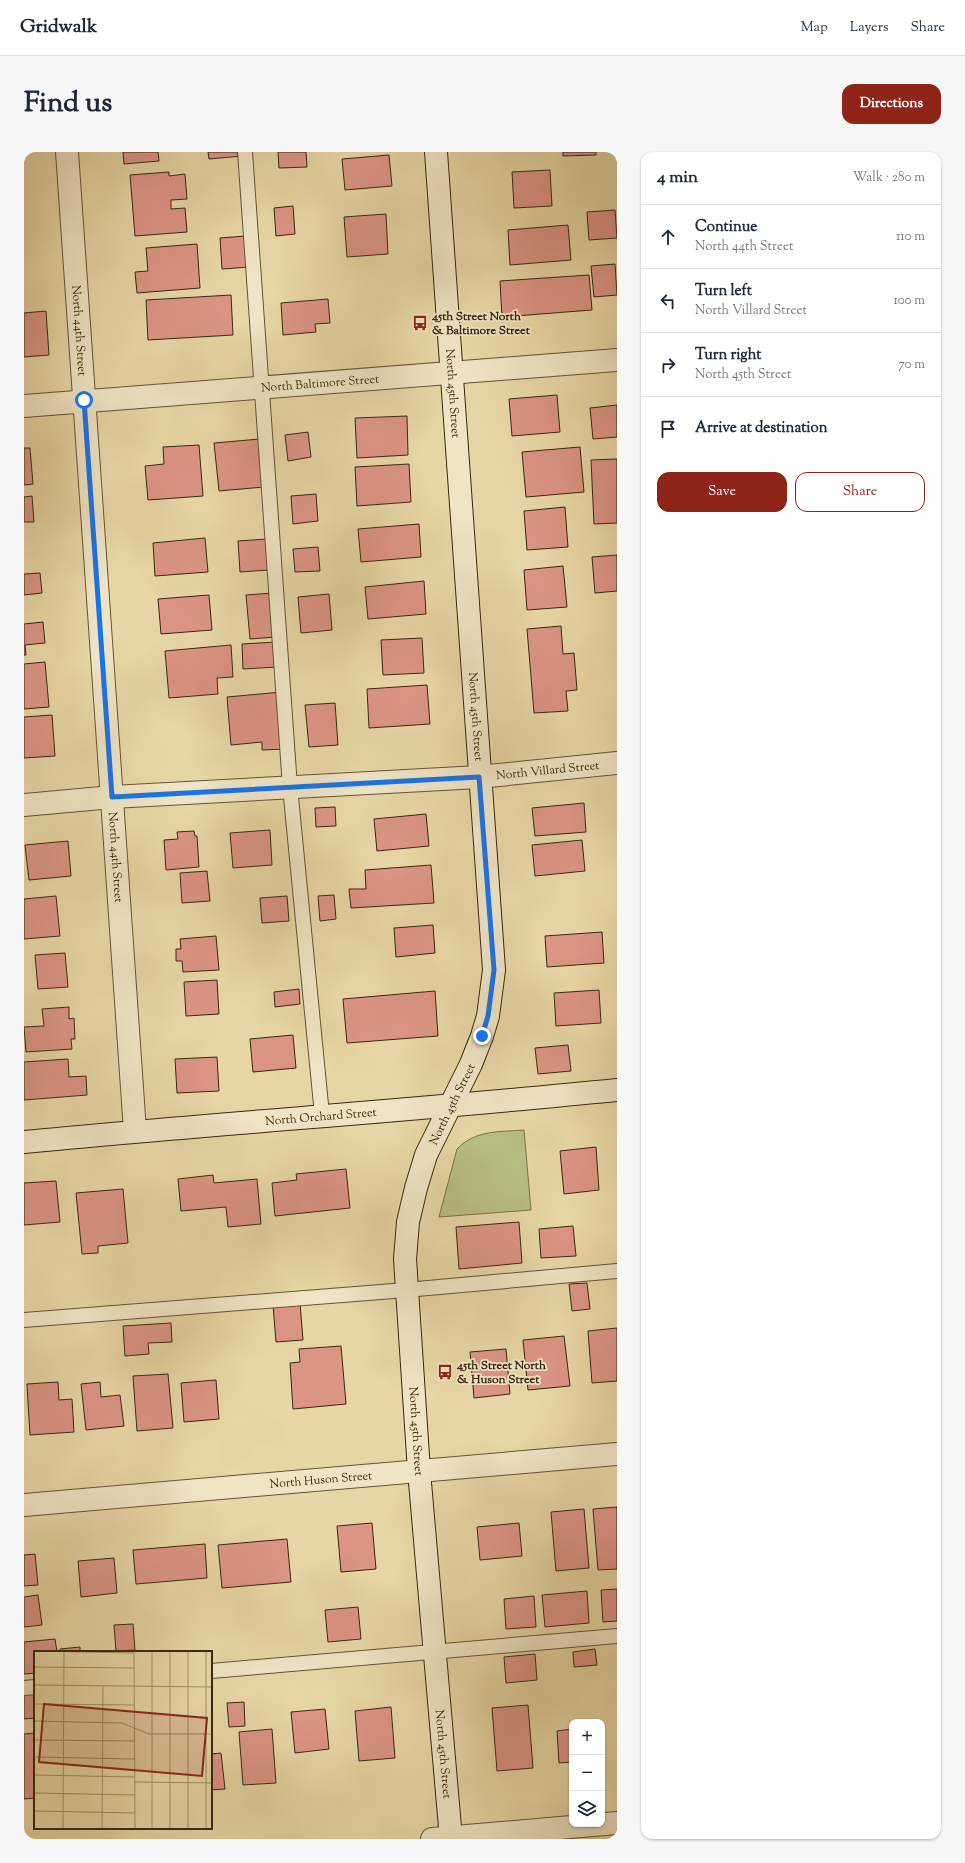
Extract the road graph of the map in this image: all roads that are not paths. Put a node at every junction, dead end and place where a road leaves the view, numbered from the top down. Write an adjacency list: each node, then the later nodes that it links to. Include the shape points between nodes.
1 (67, 152): 7 (street, North 44th Street)
2 (245, 152): 6 (lane)
3 (436, 152): 5 (street, North 45th Street)
4 (617, 360): 5 (street, North Baltimore Street)
5 (451, 372): 6 (street, North Baltimore Street); 10 (street, North 45th Street)
6 (262, 387): 7 (street, North Baltimore Street); 11 (lane)
7 (84, 400): 8 (street, North Baltimore Street); 12 (street, North 44th Street)
8 (24, 406)
9 (617, 763): 10 (street, North Villard Street)
10 (479, 777): 11 (street, North Villard Street); 15 (street, North 45th Street, via 494,970 482,1036)
11 (290, 787): 12 (street, North Villard Street); 16 (lane)
12 (112, 797): 13 (street, North Villard Street); 17 (street, North 44th Street)
13 (24, 805)
14 (617, 1090): 15 (street, North Orchard Street)
15 (451, 1107): 16 (street, North Orchard Street); 20 (street, North 45th Street, via 426,1155 416,1188 408,1222)
16 (322, 1115): 17 (street, North Orchard Street)
17 (135, 1131): 18 (street, North Orchard Street)
18 (24, 1142)
19 (617, 1271): 20 (lane)
20 (406, 1290): 21 (lane); 23 (street, North 45th Street)
21 (24, 1320)
22 (617, 1454): 23 (street, North Huson Street)
23 (419, 1471): 24 (street, North Huson Street); 26 (street, North 45th Street)
24 (24, 1505)
25 (617, 1636): 26 (lane)
26 (435, 1652): 27 (lane); 31 (street, North 45th Street)
27 (212, 1671)
28 (34, 1687): 29 (lane)
29 (24, 1688)
30 (617, 1823): 31 (street)
31 (445, 1838)

